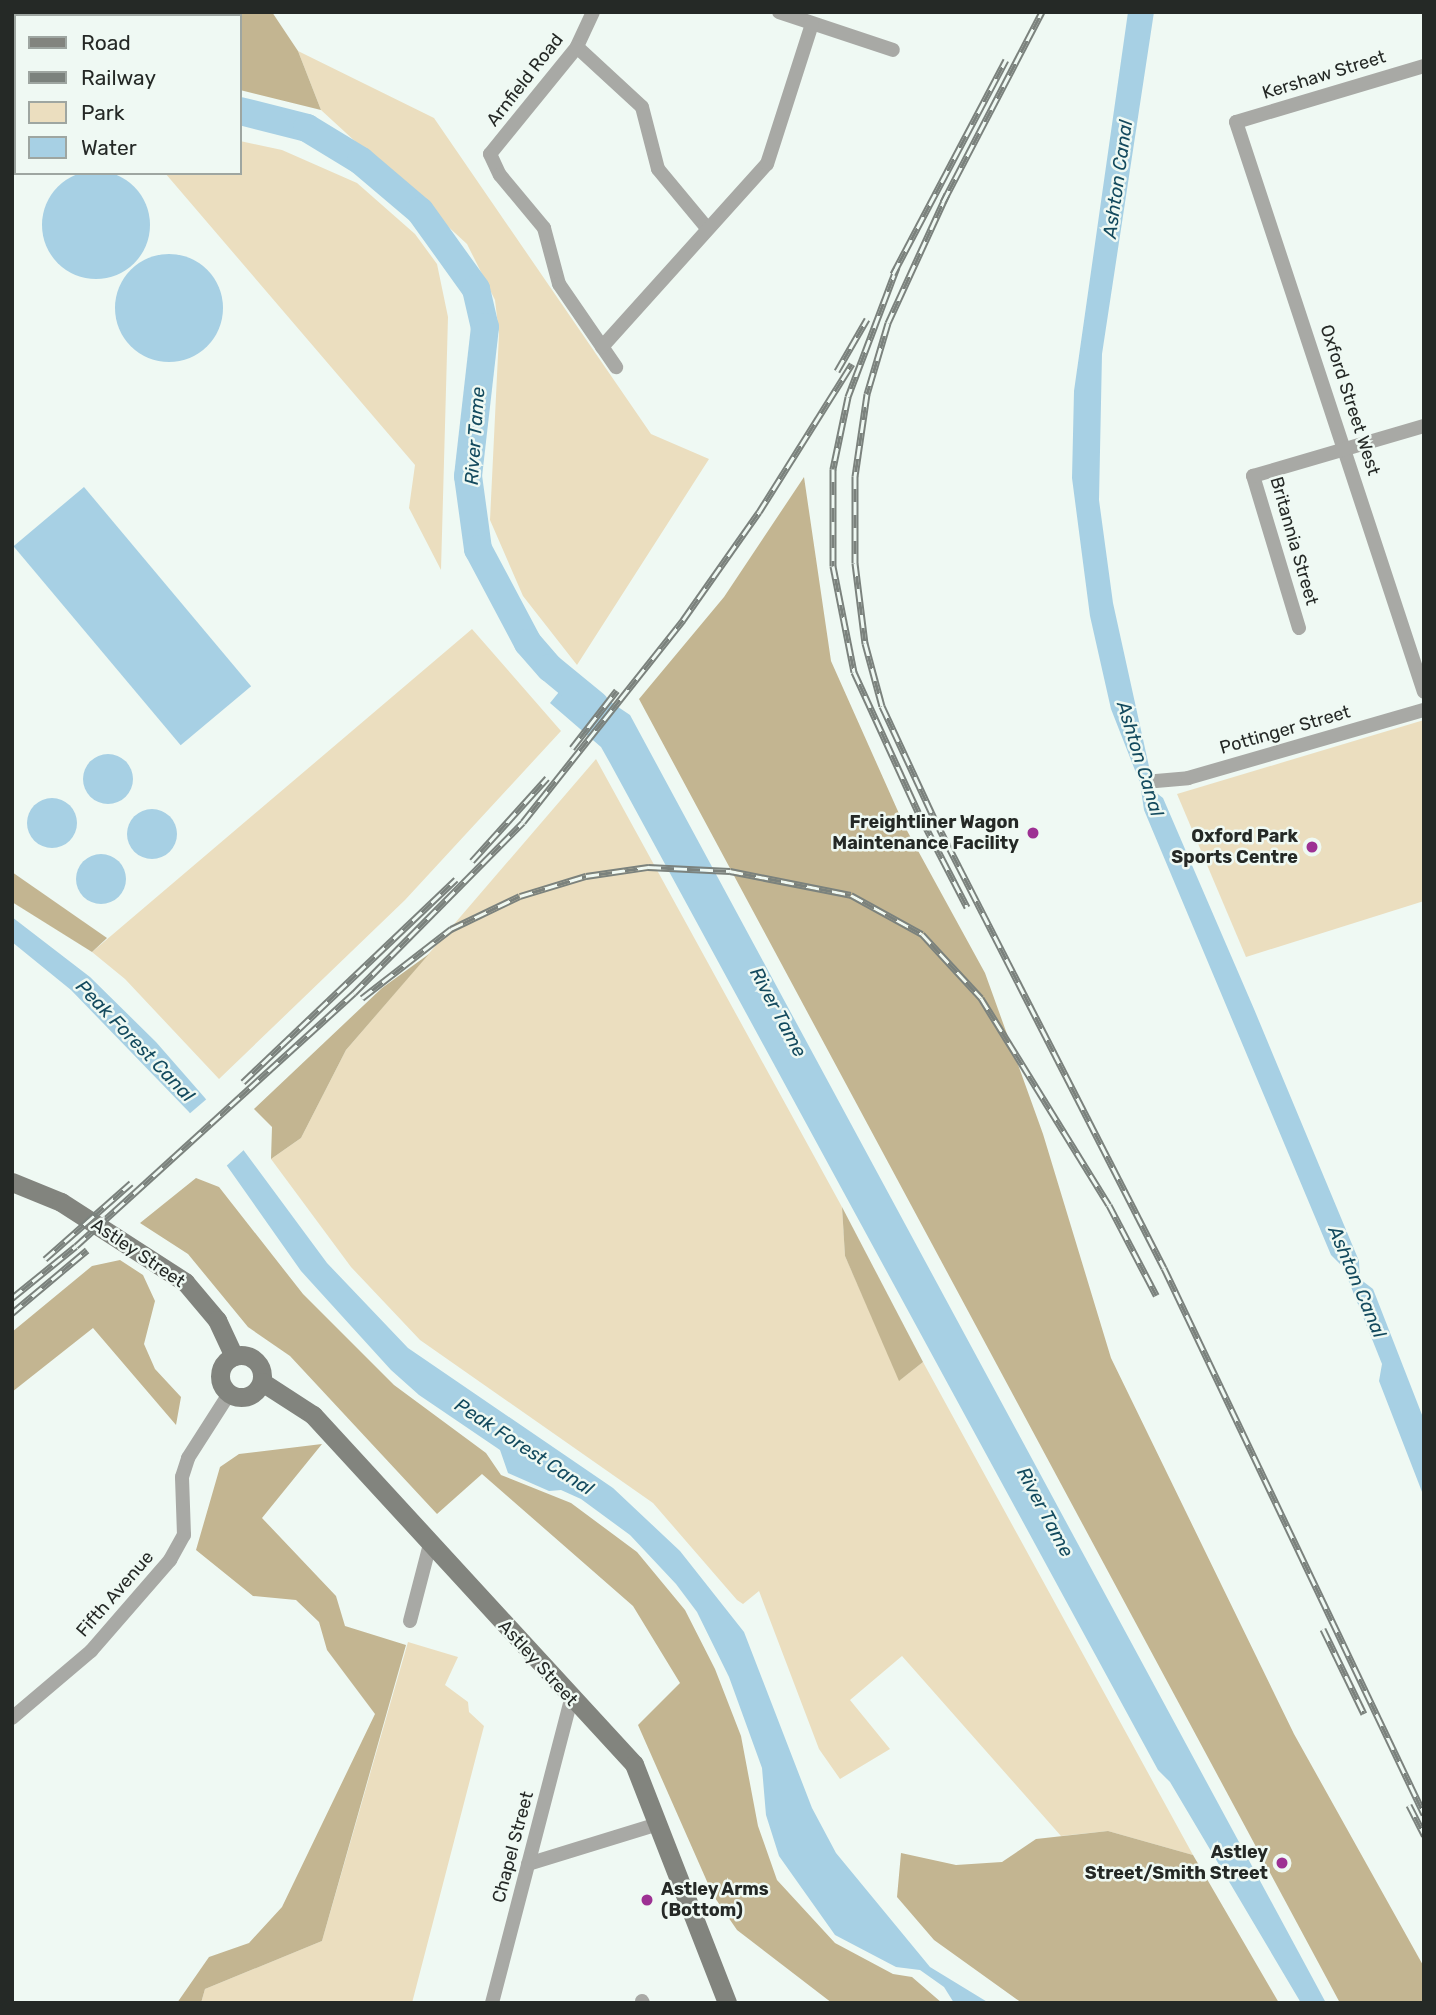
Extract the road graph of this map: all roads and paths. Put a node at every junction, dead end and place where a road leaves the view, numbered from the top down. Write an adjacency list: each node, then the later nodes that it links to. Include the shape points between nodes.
1 (593, 12): 4 (street, Arnfield Road)
2 (785, 13): 3 (street)
3 (812, 24): 5 (street); 8 (street, via 766,164)
4 (577, 47): 8 (street, via 642,107 658,170); 9 (street, Arnfield Road, via 490,154 500,175 544,228 559,285)
5 (893, 50)
6 (1424, 66): 7 (street, Kershaw Street)
7 (1236, 122): 12 (street, Oxford Street West)
8 (707, 228): 9 (street)
9 (602, 347): 10 (street, Arnfield Road)
10 (616, 367)
11 (1424, 426): 12 (street)
12 (1347, 451): 13 (street, Britannia Street, via 1253,476); 14 (street, Oxford Street West)
13 (1299, 628)
14 (1424, 692)
15 (1424, 710): 16 (street, Pottinger Street, via 1188,778)
16 (1156, 781)
17 (12, 1182): 18 (main road, Astley Street, via 61,1202 200,1297)
18 (234, 1356): 19 (main road, via 247,1356 258,1363); 20 (main road, via 224,1364 220,1377)
19 (262, 1382): 20 (main road, via 249,1397); 21 (main road, Astley Street, via 313,1415)
20 (229, 1394): 24 (street, Fifth Avenue, via 188,1458 182,1477 184,1535 170,1560 92,1651)
21 (430, 1544): 22 (street); 23 (main road, Astley Street)
22 (410, 1621)
23 (571, 1700): 25 (main road, Astley Street, via 634,1764); 26 (street, Chapel Street)
24 (12, 1718)
25 (658, 1824): 26 (street); 29 (main road, Astley Street)
26 (528, 1864): 27 (street, Chapel Street)
27 (493, 1998): 28 (street)
28 (507, 2003)
29 (727, 2003)

